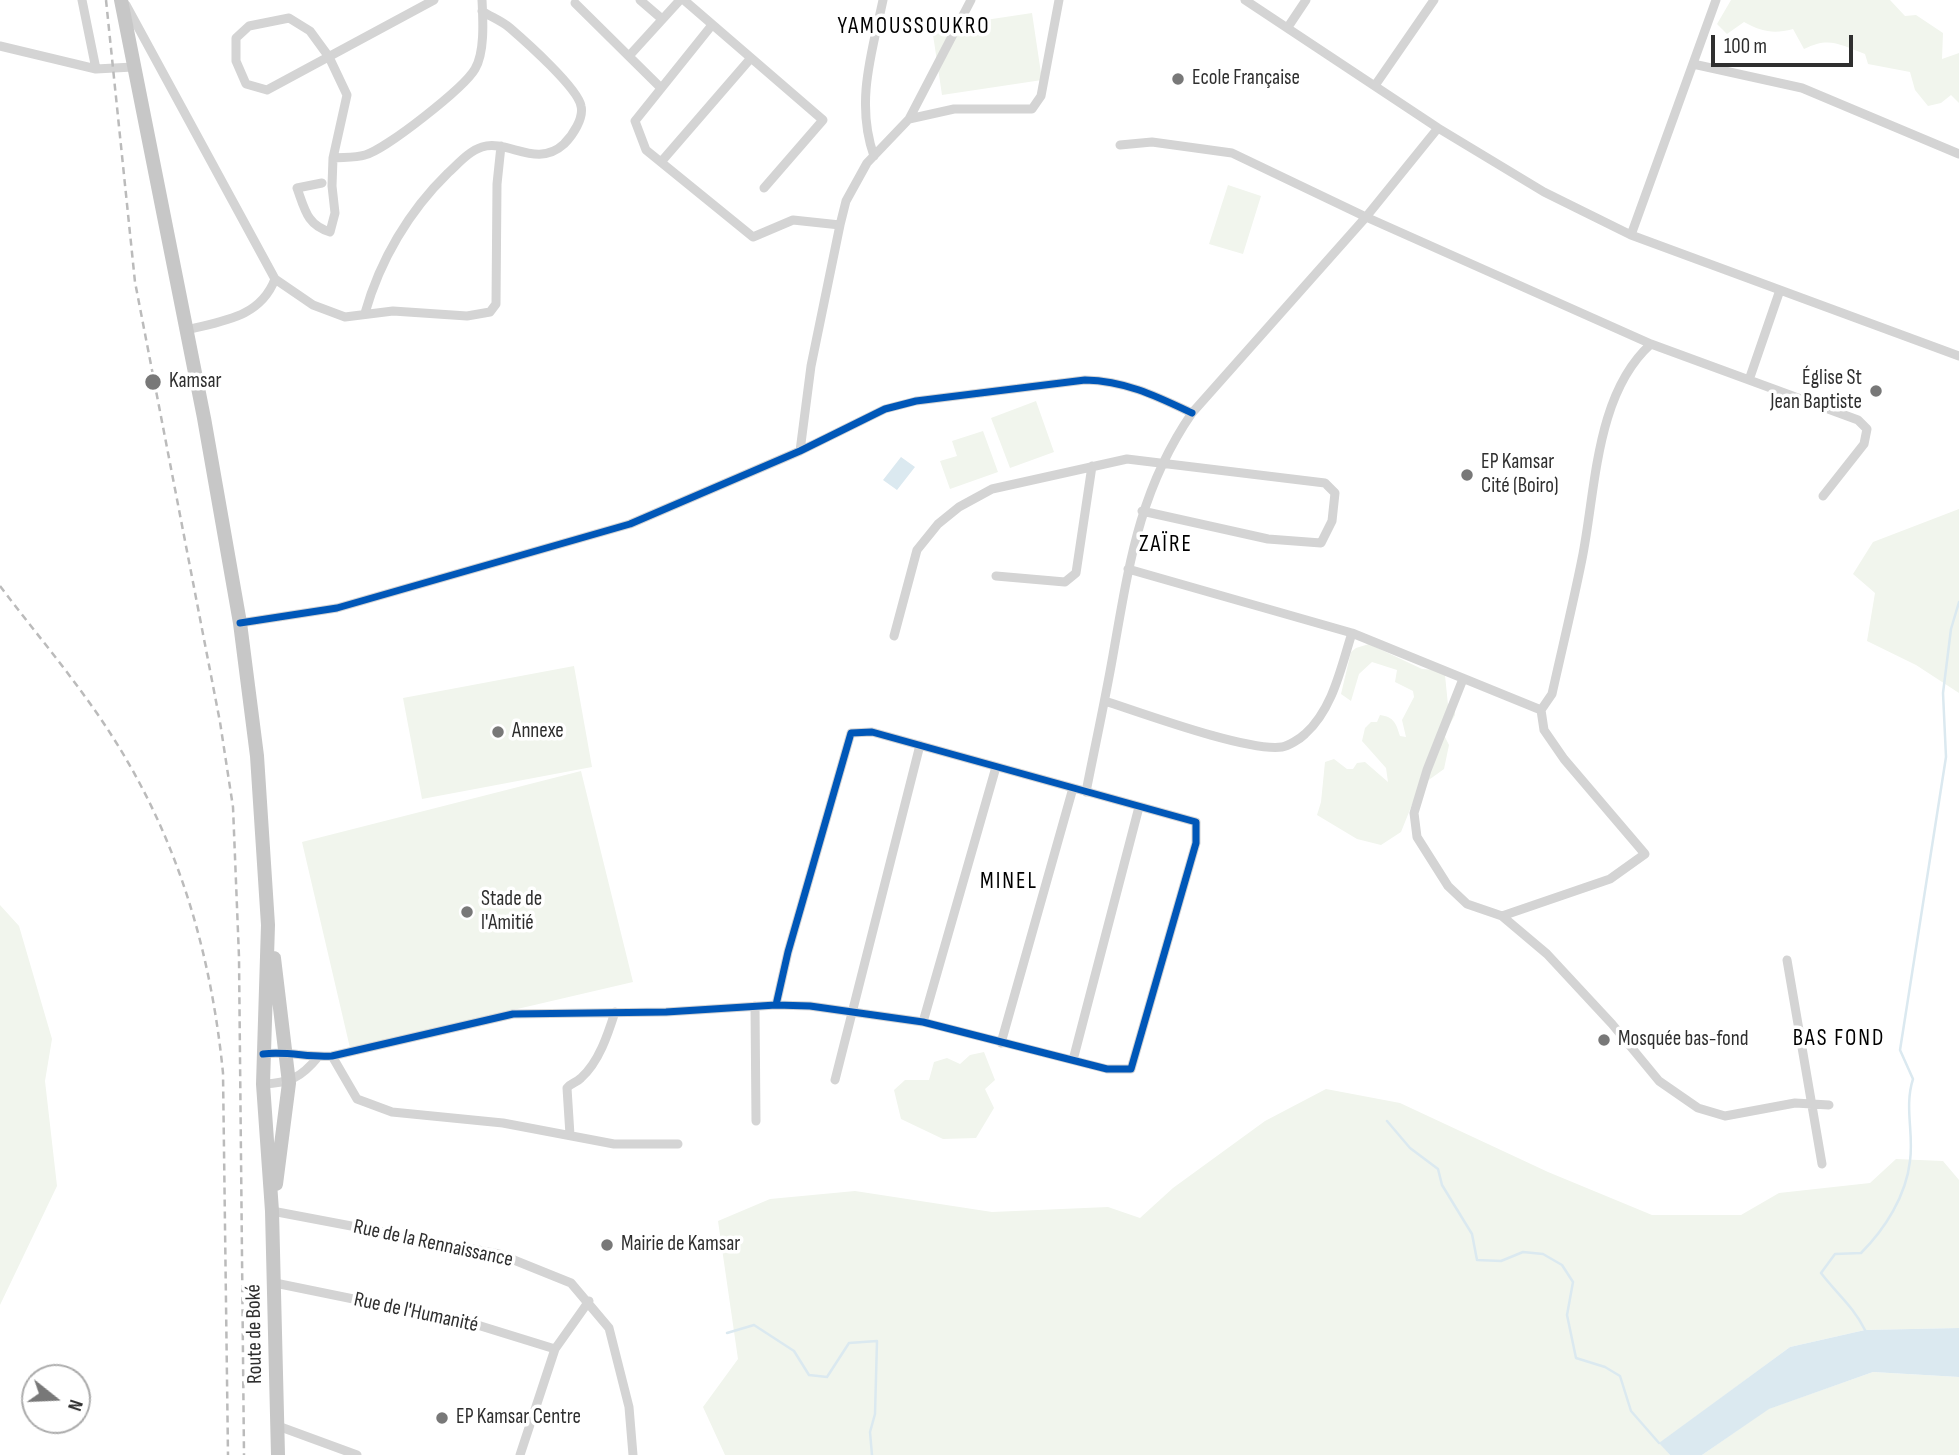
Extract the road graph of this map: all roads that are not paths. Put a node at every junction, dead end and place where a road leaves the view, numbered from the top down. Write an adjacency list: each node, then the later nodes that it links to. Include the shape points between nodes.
1 (82, 0): 25 (street)
2 (122, 0): 24 (main road); 41 (street)
3 (434, 0): 21 (street)
4 (482, 0): 15 (street)
5 (640, 0): 16 (street)
6 (682, 0): 16 (street); 17 (street)
7 (883, 0): 33 (street, via 869,57 865,106 866,133)
8 (971, 0): 28 (street)
9 (1059, 0): 28 (street, via 1041,96 1032,108 954,109)
10 (1245, 0): 18 (street)
11 (1306, 0): 18 (street)
12 (1434, 0): 26 (street)
13 (1716, 0): 23 (street)
14 (575, 3): 20 (street)
15 (482, 11): 31 (street, via 508,26 573,91 582,108 571,135 555,149 526,154); 34 (street, via 479,55 469,77 383,147 366,155)
16 (662, 19): 20 (street)
17 (712, 25): 22 (street); 27 (street)
18 (1288, 27): 26 (street)
19 (0, 46): 25 (street)
20 (629, 56): 27 (street)
21 (329, 57): 21 (street, via 310,32 289,18 249,26 236,38 236,61 246,84 267,90); 34 (street, via 347,95)
22 (751, 58): 35 (street); 37 (street, via 823,120)
23 (1693, 64): 32 (street, via 1802,88); 40 (street)
24 (133, 67): 25 (street); 44 (main road)
25 (96, 69)
26 (1376, 84): 29 (street)
27 (661, 88): 35 (street, via 635,121 646,150)
28 (909, 120): 33 (street)
29 (1438, 128): 38 (street); 40 (street, via 1544,192)
30 (1120, 145): 38 (street, via 1152,142 1232,153)
31 (501, 146): 43 (street, via 482,147 470,154 420,201 373,286); 43 (street, via 494,307 483,315)
32 (1959, 154)
33 (874, 156): 39 (street, via 846,201)
34 (333, 158): 36 (street, via 335,213 330,232 309,221 297,188)
35 (661, 162): 39 (street, via 753,237 793,220)
36 (322, 183)
37 (764, 188)
38 (1366, 217): 45 (street); 48 (street)
39 (840, 225): 49 (street, via 811,366)
40 (1631, 235): 42 (street)
41 (275, 279): 43 (street, via 313,305 345,317); 44 (street, via 263,303 244,315)
42 (1780, 290): 46 (street); 47 (street)
43 (365, 313)
44 (186, 330): 56 (main road)
45 (1651, 344): 47 (street); 61 (street, via 1623,379 1607,424 1552,694)
46 (1959, 356)
47 (1749, 380): 52 (street, via 1858,420 1867,429 1864,444)
48 (1192, 413): 49 (street, via 1135,387 1085,380 916,401 885,409); 50 (street)
49 (800, 451): 56 (street, via 630,524 337,608)
50 (1161, 462): 51 (street, via 1128,458); 53 (street); 53 (street, via 1325,483 1335,493 1332,521 1321,543 1268,539)
51 (1092, 467): 55 (street, via 1076,573 1065,582); 58 (street, via 992,489 938,523 917,550)
52 (1823, 496)
53 (1142, 511): 54 (street)
54 (1128, 569): 57 (street); 60 (street)
55 (996, 576)
56 (240, 623): 68 (main road, via 257,756)
57 (1352, 633): 59 (street); 60 (street, via 1333,692 1318,718 1304,736 1282,747 1248,744)
58 (894, 636)
59 (1464, 679): 61 (street); 67 (street, via 1414,813 1417,836 1457,895 1468,904)
60 (1105, 701): 65 (street)
61 (1541, 710): 67 (street, via 1544,730 1564,759 1645,854 1610,880)
62 (920, 745): 63 (street); 70 (street, via 872,732 851,733); 73 (street)
63 (996, 767): 64 (street); 74 (street)
64 (1073, 788): 65 (street); 75 (street)
65 (1086, 792): 66 (street)
66 (1139, 807): 80 (street); 80 (street, via 1196,822 1196,843 1131,1069 1107,1069)
67 (1502, 916): 84 (street, via 1547,954 1659,1081 1698,1108 1724,1116 1795,1102)
68 (268, 925): 76 (main road); 77 (main road)
69 (1787, 960): 84 (street)
70 (776, 1005): 71 (street); 73 (street)
71 (755, 1006): 72 (street); 86 (street)
72 (615, 1012): 78 (street, via 513,1014); 87 (street, via 596,1058 567,1088)
73 (852, 1012): 74 (street); 81 (street)
74 (923, 1022): 75 (street)
75 (1000, 1043): 80 (street)
76 (287, 1051): 77 (street); 79 (street); 82 (main road)
77 (263, 1054): 83 (main road)
78 (332, 1056): 79 (street); 87 (street, via 357,1099 391,1112)
79 (318, 1057): 82 (street)
80 (1073, 1060)
81 (835, 1080)
82 (289, 1083): 83 (street); 90 (main road)
83 (263, 1084): 90 (main road)
84 (1813, 1104): 85 (street); 89 (street)
85 (1829, 1105)
86 (756, 1121)
87 (570, 1135): 88 (street, via 614,1144)
88 (678, 1144)
89 (1822, 1164)
90 (272, 1211): 91 (main road, Route de Boké); 92 (street, Rue de la Rennaissance, via 499,1254 571,1283)
91 (275, 1283): 93 (street, Rue de l'Humanité, via 471,1323); 94 (main road, Route de Boké)
92 (589, 1301): 93 (street); 98 (street, Rue de la Rennaissance, via 609,1328 629,1407)
93 (555, 1349): 97 (street)
94 (278, 1426): 95 (main road, Route de Boké); 96 (street)
95 (278, 1455)
96 (357, 1455)
97 (520, 1455)
98 (633, 1455)

